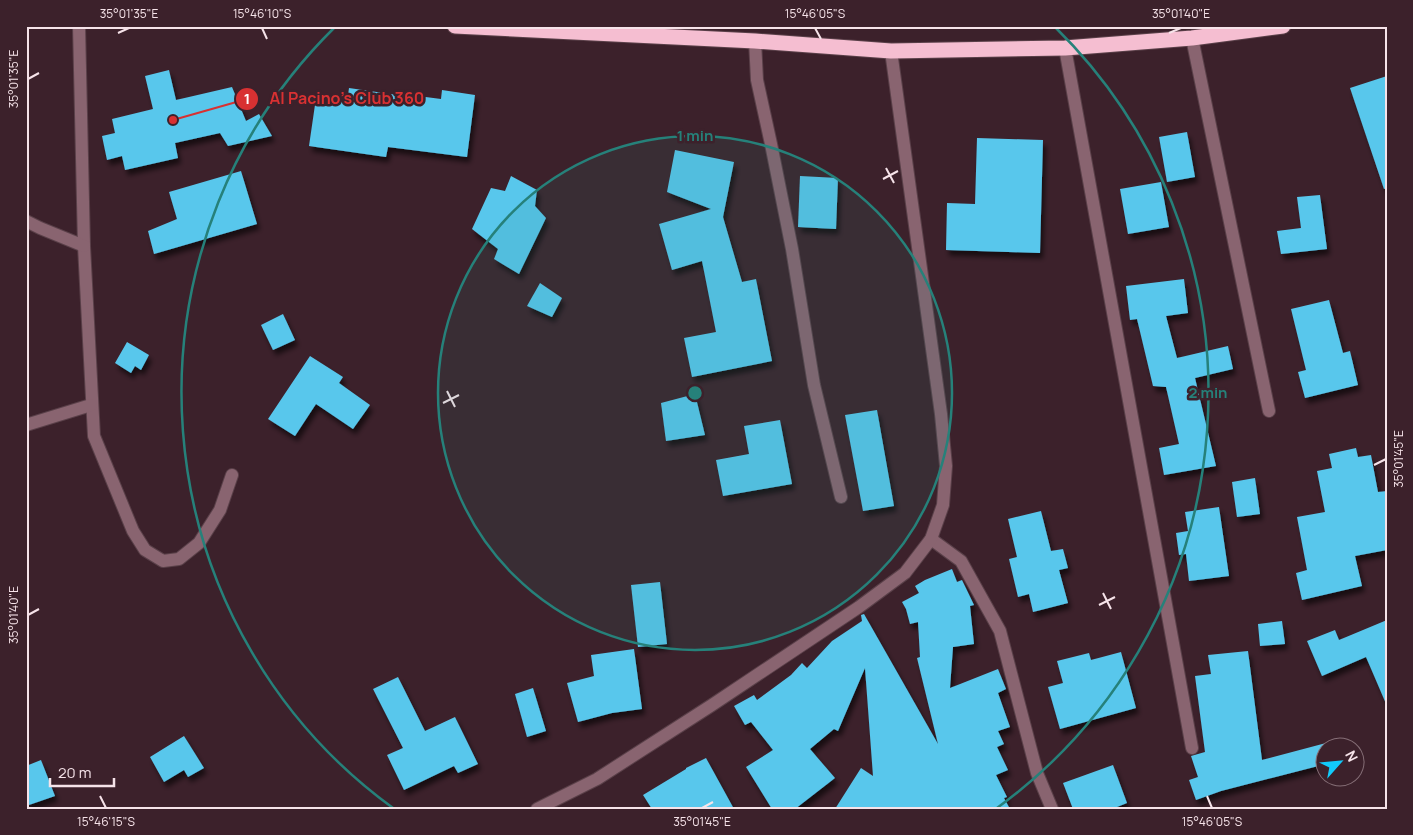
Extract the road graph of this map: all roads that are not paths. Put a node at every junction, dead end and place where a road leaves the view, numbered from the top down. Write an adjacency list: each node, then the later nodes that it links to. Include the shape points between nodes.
1 (79, 26): 9 (street)
2 (455, 26): 5 (highway)
3 (1283, 26): 4 (highway)
4 (1192, 38): 6 (highway); 11 (street)
5 (755, 42): 7 (highway); 14 (street, via 757,80 790,239 814,385)
6 (1065, 48): 7 (highway); 16 (street)
7 (891, 51): 15 (street, via 946,466 944,504)
8 (26, 221): 9 (street)
9 (84, 246): 10 (street)
10 (91, 405): 12 (street); 13 (street, via 94,436 133,531 145,550 163,561 179,559 199,543 220,510)
11 (1269, 411)
12 (26, 425)
13 (232, 475)
14 (841, 497)
15 (930, 539): 17 (street, via 905,573 858,607 597,778); 18 (street, via 961,561 1000,631 1038,773)
16 (1192, 748)
17 (537, 809)
18 (1052, 809)

